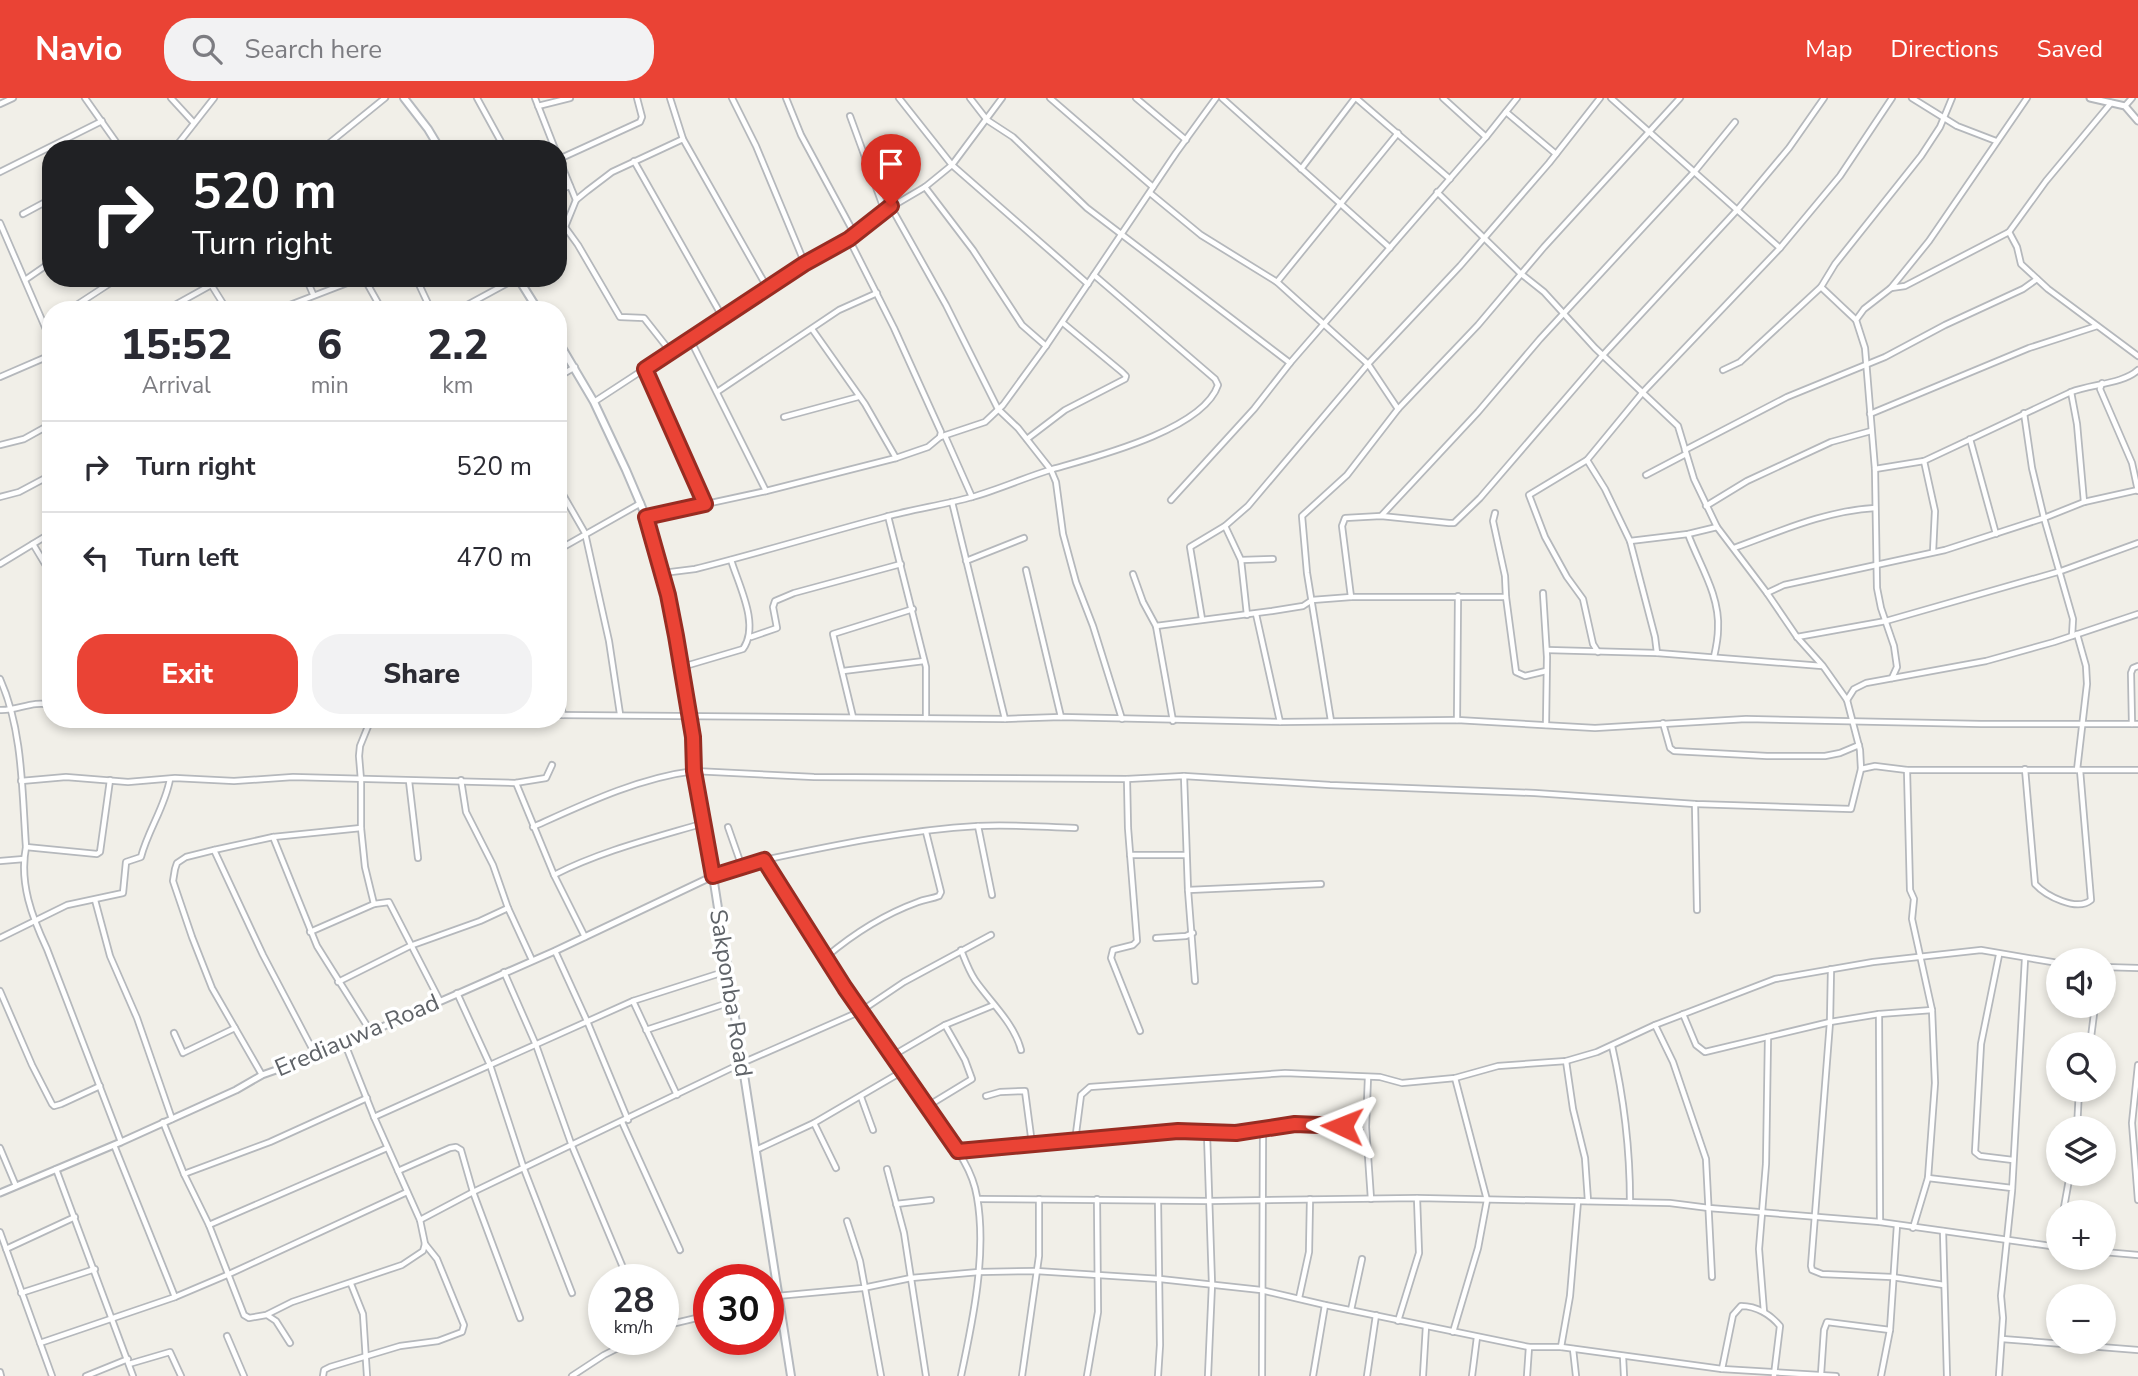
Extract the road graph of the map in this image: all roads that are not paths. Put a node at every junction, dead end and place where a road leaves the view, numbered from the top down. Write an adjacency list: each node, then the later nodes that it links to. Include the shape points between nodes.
1 (13, 98): 35 (street)
2 (85, 98): 42 (street)
3 (171, 98): 45 (street)
4 (214, 98): 45 (street)
5 (384, 98): 53 (street)
6 (404, 98): 54 (main road)
7 (477, 98): 55 (street)
8 (535, 98): 36 (street)
9 (570, 98): 36 (street)
10 (637, 98): 60 (street, via 640,122)
11 (670, 98): 49 (street)
12 (732, 98): 91 (street, via 757,146)
13 (898, 98): 63 (street)
14 (970, 98): 41 (street)
15 (1002, 98): 41 (street)
16 (1050, 98): 72 (street)
17 (1136, 98): 57 (street)
18 (1216, 98): 57 (street)
19 (1222, 98): 64 (street)
20 (1355, 98): 47 (street); 64 (street)
21 (1443, 98): 48 (street)
22 (1517, 98): 38 (street)
23 (1600, 98): 61 (street)
24 (1611, 98): 46 (street)
25 (1680, 98): 46 (street)
26 (1824, 98): 78 (street)
27 (1892, 98): 90 (street, via 1840,176)
28 (1912, 98): 40 (street)
29 (1952, 98): 40 (street)
30 (2027, 98): 58 (street)
31 (2090, 98): 34 (street)
32 (2132, 98): 37 (street)
33 (789, 99): 86 (street, via 800,135)
34 (2111, 103): 37 (street); 84 (street)
35 (0, 104)
36 (538, 106): 56 (street)
37 (2125, 107): 43 (street)
38 (1506, 112): 48 (street); 61 (street)
39 (850, 116): 79 (street)
40 (1943, 118): 58 (street); 104 (street, via 1921,156)
41 (987, 120): 63 (street); 85 (street, via 1013,136 1087,208)
42 (102, 121): 50 (street); 51 (street)
43 (2138, 121)
44 (1735, 122): 65 (street)
45 (194, 124): 52 (street)
46 (1647, 132): 65 (street); 93 (street)
47 (1398, 133): 68 (street); 76 (street)
48 (1486, 137): 68 (street)
49 (683, 138): 62 (street); 106 (street)
50 (68, 140)
51 (115, 140)
52 (181, 140)
53 (333, 140)
54 (435, 140)
55 (500, 140)
56 (551, 140)
57 (1186, 140): 72 (street)
58 (1996, 141): 105 (street)
59 (42, 154): 66 (street)
60 (567, 154)
61 (1556, 154): 87 (street)
62 (634, 161): 74 (street); 115 (street)
63 (952, 165): 71 (street); 98 (street)
64 (1301, 169): 76 (street)
65 (1695, 171): 78 (street); 114 (street)
66 (0, 172)
67 (567, 178): 69 (street)
68 (1450, 178): 73 (street)
69 (570, 186): 70 (street); 74 (street)
70 (567, 187)
71 (925, 187): 77 (street); 122 (street, via 1022,325)
72 (1152, 190): 85 (street); 97 (street, via 1201,235)
73 (1437, 192): 87 (street); 89 (street)
74 (576, 200): 81 (street)
75 (42, 204): 80 (street)
76 (1339, 204): 89 (street); 97 (street)
77 (891, 206): 79 (street); 145 (street)
78 (1738, 209): 90 (street); 125 (street)
79 (885, 212): 86 (street)
80 (23, 214)
81 (567, 222)
82 (0, 223): 96 (street)
83 (567, 230): 123 (street, via 620,317 644,318)
84 (2009, 232): 95 (street, via 2021,264); 105 (street, via 1905,286)
85 (1123, 234): 94 (street); 128 (street)
86 (855, 235): 88 (street)
87 (1483, 237): 93 (street); 129 (street)
88 (849, 239): 91 (street); 107 (street)
89 (1390, 248): 118 (street)
90 (1780, 248): 140 (street)
91 (804, 264): 106 (street)
92 (42, 268): 96 (street)
93 (1520, 273): 114 (street); 146 (street)
94 (1094, 275): 98 (street); 160 (street, via 1218,384 1194,413 1175,426)
95 (2037, 279): 119 (street); 130 (street)
96 (25, 280): 113 (street)
97 (1277, 282): 118 (street)
98 (1088, 284): 117 (street)
99 (104, 287): 109 (street)
100 (207, 287): 110 (street)
101 (310, 287): 108 (street)
102 (334, 287): 108 (street)
103 (501, 287): 112 (street)
104 (1821, 287): 116 (street); 133 (street, via 1740,362)
105 (1891, 288): 116 (street)
106 (768, 289): 115 (street)
107 (877, 293): 120 (street, via 839,310); 152 (street)
108 (313, 294): 111 (street)
109 (83, 301)
110 (182, 301)
111 (302, 301)
112 (475, 301)
113 (42, 311)
114 (1564, 313): 125 (street); 178 (street)
115 (723, 318): 121 (street)
116 (1856, 320): 130 (street)
117 (1063, 323): 122 (street); 153 (street, via 1125,379 1065,410)
118 (1324, 324): 128 (street); 129 (street)
119 (2097, 326): 126 (street); 148 (street, via 2029,348)
120 (812, 329): 138 (street); 139 (street)
121 (690, 338): 123 (street); 139 (street)
122 (1046, 346): 145 (street)
123 (670, 351): 132 (street)
124 (567, 355): 131 (main road, Sakponba Road)
125 (1603, 355): 140 (street); 178 (street, via 1454,523)
126 (2138, 356)
127 (42, 359): 136 (street)
128 (1290, 363): 168 (street)
129 (1368, 364): 146 (street); 181 (street, via 1248,506)
130 (1866, 364): 148 (street); 156 (street, via 1787,397)
131 (575, 367): 135 (street); 144 (main road, Sakponba Road)
132 (645, 369): 144 (street); 173 (street)
133 (1723, 370)
134 (2138, 370): 137 (street)
135 (567, 372)
136 (0, 377)
137 (2102, 383): 141 (street); 164 (street)
138 (853, 390): 142 (street); 143 (street)
139 (717, 392): 165 (street)
140 (1643, 392): 156 (street, via 1678,426); 158 (street)
141 (2071, 392): 147 (street); 171 (street)
142 (858, 397): 143 (street); 157 (street)
143 (850, 399): 149 (street)
144 (594, 402): 172 (main road, Sakponba Road)
145 (998, 409): 152 (street, via 985,422); 153 (street)
146 (1398, 409): 211 (street, via 1347,475 1302,516)
147 (2024, 413): 154 (street); 180 (street)
148 (1870, 414): 151 (street)
149 (784, 417)
150 (42, 430): 155 (street)
151 (1871, 431): 161 (street); 174 (street, via 1831,442 1746,481)
152 (942, 436): 157 (street, via 928,447); 167 (street)
153 (1027, 439): 160 (street)
154 (1970, 439): 159 (street); 185 (street)
155 (0, 445)
156 (1686, 452): 162 (street); 174 (street)
157 (896, 458): 165 (street)
158 (1587, 460): 188 (street); 222 (street, via 1533,491 1529,499 1545,537 1583,599)
159 (1924, 461): 161 (street); 193 (street, via 1935,511)
160 (1051, 470): 167 (street); 251 (street, via 1076,582)
161 (1875, 470): 175 (street)
162 (1646, 475)
163 (42, 480): 166 (street)
164 (2138, 490): 171 (street)
165 (766, 491): 173 (street)
166 (0, 497)
167 (972, 497): 170 (street)
168 (1171, 500)
169 (567, 502): 183 (street)
170 (952, 502): 177 (street); 198 (street)
171 (2084, 502): 180 (street)
172 (641, 503): 179 (main road, Sakponba Road); 183 (street)
173 (705, 504): 179 (street)
174 (1706, 506): 182 (street)
175 (1875, 508): 192 (street, via 1821,516); 201 (street)
176 (1495, 513): 210 (street)
177 (888, 516): 196 (street); 200 (street)
178 (1381, 516): 209 (street, via 1350,516 1342,521)
179 (646, 517): 204 (main road, Sakponba Road)
180 (2044, 518): 185 (street); 203 (street)
181 (1225, 526): 197 (street); 216 (street, via 1190,547)
182 (1717, 527): 184 (street); 192 (street)
183 (585, 533): 191 (street); 244 (street)
184 (1688, 534): 188 (street); 228 (street, via 1714,600 1719,627)
185 (1996, 534): 193 (street)
186 (42, 538): 190 (street)
187 (1024, 538): 198 (street)
188 (1630, 541): 226 (street)
189 (2138, 543): 203 (street)
190 (33, 544): 194 (street); 199 (street)
191 (567, 544)
192 (1734, 548): 207 (street)
193 (1933, 552): 201 (street)
194 (42, 559)
195 (1273, 559): 197 (street)
196 (731, 560): 204 (street); 220 (street)
197 (1241, 560): 215 (street)
198 (966, 561): 250 (street)
199 (0, 564)
200 (901, 564): 212 (street); 220 (street, via 775,601 777,628)
201 (1876, 565): 207 (street, via 1784,584); 217 (street, via 1878,598)
202 (1026, 570): 248 (street)
203 (2061, 571): 217 (street); 219 (street)
204 (663, 573): 233 (main road, Sakponba Road)
205 (1133, 574): 218 (street)
206 (1543, 593): 223 (street)
207 (1767, 593): 221 (street)
208 (1458, 596): 209 (street); 210 (street); 253 (street)
209 (1351, 597): 211 (street)
210 (1506, 597): 235 (street, via 1516,672 1525,676)
211 (1312, 600): 213 (street, via 1303,606); 254 (street)
212 (913, 610): 229 (street); 234 (street, via 833,634)
213 (1256, 614): 215 (street); 256 (street)
214 (2138, 614): 219 (street)
215 (1247, 615): 216 (street)
216 (1202, 619): 218 (street)
217 (1886, 621): 221 (street); 236 (street, via 1897,667)
218 (1156, 626): 252 (street)
219 (2074, 635): 236 (street, via 1986,660); 260 (street, via 2086,666)
220 (751, 637): 233 (street, via 743,649)
221 (1797, 637): 227 (street)
222 (1593, 643): 224 (street); 225 (street)
223 (1547, 650): 224 (street); 235 (street)
224 (1590, 651): 225 (street)
225 (1598, 652): 226 (street)
226 (1657, 653): 228 (street)
227 (1811, 654): 230 (street); 231 (street)
228 (1714, 657): 230 (street)
229 (924, 661): 234 (street); 249 (street)
230 (1808, 666): 231 (street)
231 (1823, 666): 239 (street)
232 (2138, 666): 258 (street, via 2131,673)
233 (682, 667): 246 (main road, Sakponba Road)
234 (843, 671): 247 (street)
235 (1546, 671): 259 (street)
236 (1892, 678): 238 (street)
237 (0, 679): 243 (street)
238 (1854, 689): 239 (street); 240 (street)
239 (1842, 690): 240 (street)
240 (1847, 700): 255 (street)
241 (42, 705): 243 (street)
242 (0, 710): 243 (street)
243 (10, 710): 276 (street)
244 (620, 714): 245 (street); 246 (street)
245 (567, 715)
246 (689, 716): 247 (street); 269 (main road, Sakponba Road)
247 (853, 717): 249 (street)
248 (1061, 717): 250 (street); 251 (street)
249 (926, 718): 250 (street)
250 (1005, 719)
251 (1122, 719): 252 (street)
252 (1173, 720): 256 (street)
253 (1457, 720): 254 (street); 259 (street)
254 (1331, 721): 256 (street)
255 (1853, 721): 257 (street); 260 (street); 262 (street)
256 (1280, 722)
257 (1663, 723): 259 (street, via 1595,728); 262 (street, via 1675,751 1825,755)
258 (2135, 724): 260 (street)
259 (1546, 725)
260 (2082, 725): 267 (street)
261 (367, 728): 274 (street, via 360,746)
262 (1859, 745): 264 (street)
263 (552, 765): 278 (street, via 546,778)
264 (1861, 769): 266 (street); 279 (street, via 1852,809)
265 (2025, 769): 266 (street); 267 (street); 267 (street, via 2035,884 2050,895 2084,905 2091,900)
266 (1907, 770): 317 (street, via 1912,919)
267 (2078, 770): 268 (street)
268 (2138, 770)
269 (694, 771): 272 (street, via 814,777); 280 (main road, Sakponba Road); 282 (street, via 627,788)
270 (1184, 776): 272 (street); 279 (street); 291 (street)
271 (170, 779): 273 (street); 274 (street); 302 (street, via 141,857 126,862 123,893)
272 (1127, 779): 290 (street)
273 (110, 780): 276 (street); 288 (street, via 100,852)
274 (361, 780): 277 (street); 284 (street)
275 (461, 780): 277 (street); 278 (street); 304 (street, via 466,812)
276 (21, 781): 288 (street)
277 (409, 781): 292 (street)
278 (515, 783): 282 (street)
279 (1695, 804): 305 (street)
280 (704, 823): 297 (street); 298 (main road, Sakponba Road)
281 (978, 826): 285 (street); 286 (street); 301 (street)
282 (533, 827): 297 (street)
283 (728, 827): 296 (street)
284 (361, 828): 287 (street); 303 (street)
285 (1075, 828)
286 (926, 832): 294 (street); 318 (street, via 939,896 883,918)
287 (273, 837): 289 (street); 307 (street)
288 (26, 847): 293 (street)
289 (214, 850): 343 (street, via 177,863 173,881 212,989); 353 (street)
290 (1130, 855): 291 (street); 346 (street, via 1137,941 1113,950 1111,958)
291 (1186, 855): 300 (street)
292 (418, 858)
293 (24, 859): 295 (street); 306 (street)
294 (764, 860): 296 (street); 318 (street)
295 (0, 861)
296 (742, 867): 298 (street)
297 (554, 875): 310 (street)
298 (713, 876): 310 (street, Erediauwa Road); 325 (main road, Sakponba Road)
299 (1321, 884): 300 (street)
300 (1188, 890): 308 (street)
301 (992, 895)
302 (95, 900): 306 (street, via 67,905); 370 (street, via 110,956)
303 (374, 904): 307 (street); 313 (street, via 389,902)
304 (508, 908): 313 (street); 320 (street)
305 (1697, 910)
306 (34, 921): 311 (street); 363 (street)
307 (310, 932): 328 (street)
308 (1193, 933): 312 (street); 327 (street)
309 (991, 934): 314 (street)
310 (584, 937): 315 (street, Erediauwa Road)
311 (0, 938)
312 (1156, 938)
313 (410, 946): 328 (street); 331 (street)
314 (961, 950): 334 (street); 336 (street)
315 (555, 951): 320 (street, Erediauwa Road); 339 (street)
316 (1998, 955): 317 (street, via 1980,950); 319 (street); 390 (street, via 1981,1044 1975,1152)
317 (1921, 956): 324 (street); 335 (street)
318 (825, 957): 336 (street)
319 (2025, 959): 321 (street); 390 (street)
320 (532, 960): 326 (street, Erediauwa Road)
321 (2046, 962)
322 (2116, 967): 323 (street)
323 (2138, 968)
324 (1831, 970): 337 (street, via 1775,979); 340 (street)
325 (727, 971): 332 (street); 333 (main road, Sakponba Road)
326 (504, 972): 330 (street, Erediauwa Road); 350 (street)
327 (1195, 981)
328 (338, 982): 345 (street)
329 (0, 991): 363 (street, via 54,1106)
330 (457, 993): 331 (street, Erediauwa Road); 357 (street)
331 (440, 1001): 345 (street, Erediauwa Road)
332 (633, 1001): 339 (street); 344 (street)
333 (731, 1002): 344 (street); 356 (main road, Sakponba Road)
334 (994, 1005): 342 (street); 352 (street)
335 (1931, 1010): 338 (street); 397 (street, via 1935,1083)
336 (861, 1011): 354 (street); 356 (street)
337 (1683, 1014): 341 (street); 348 (street, via 1696,1045 1705,1052)
338 (1879, 1014): 340 (street); 425 (street)
339 (587, 1021): 350 (street); 371 (street)
340 (1830, 1022): 348 (street); 422 (street)
341 (1656, 1025): 351 (street); 419 (street, via 1706,1159)
342 (945, 1026): 354 (street); 368 (street, via 972,1079)
343 (235, 1028): 347 (street, via 183,1053); 360 (street)
344 (646, 1030): 364 (street)
345 (371, 1031): 349 (street, Erediauwa Road)
346 (1140, 1031)
347 (174, 1032)
348 (1768, 1037): 420 (street)
349 (345, 1044): 353 (street, Erediauwa Road); 367 (street)
350 (536, 1045): 357 (street); 385 (street)
351 (1612, 1046): 355 (street); 417 (street, via 1623,1093)
352 (1021, 1050)
353 (316, 1056): 360 (street, Erediauwa Road)
354 (892, 1056): 359 (street)
355 (1566, 1061): 362 (street, via 1499,1066); 416 (street, via 1585,1158)
356 (742, 1063): 364 (street); 388 (main road, Sakponba Road)
357 (490, 1065): 369 (street); 393 (street)
358 (2138, 1065): 376 (street)
359 (903, 1071): 366 (street); 368 (street)
360 (262, 1075): 370 (street, Erediauwa Road)
361 (1368, 1077): 362 (street, via 1402,1083); 377 (street); 381 (street, via 1285,1073 1090,1087 1081,1095)
362 (1455, 1078): 411 (street)
363 (100, 1086): 382 (street)
364 (677, 1095): 371 (street)
365 (986, 1096): 384 (street, via 1025,1091)
366 (861, 1097): 375 (street); 379 (street)
367 (367, 1098): 369 (street); 396 (street)
368 (926, 1107): 389 (street)
369 (374, 1116): 387 (street)
370 (172, 1119): 372 (street, Erediauwa Road)
371 (628, 1119): 373 (street)
372 (163, 1122): 382 (street, Erediauwa Road); 396 (street)
373 (622, 1122): 385 (street); 435 (street)
374 (2138, 1122): 376 (street)
375 (814, 1123): 388 (street); 391 (street)
376 (2132, 1124): 412 (street)
377 (1366, 1127): 378 (street, via 1295,1124); 408 (street)
378 (1263, 1129): 380 (street); 410 (street)
379 (873, 1130)
380 (1207, 1134): 381 (street, via 1178,1131); 414 (street)
381 (1074, 1141): 384 (street)
382 (121, 1142): 383 (street, Erediauwa Road)
383 (114, 1144): 392 (street, Erediauwa Road); 458 (street)
384 (1031, 1144): 389 (street)
385 (572, 1146): 393 (street); 439 (street)
386 (0, 1148): 398 (street)
387 (387, 1148): 395 (street); 426 (street)
388 (756, 1150): 440 (main road, Sakponba Road)
389 (958, 1151): 404 (street)
390 (2013, 1160): 399 (street)
391 (836, 1168)
392 (56, 1169): 398 (street, Erediauwa Road); 421 (street)
393 (524, 1169): 401 (street); 456 (street)
394 (887, 1169): 418 (street)
395 (398, 1171): 400 (street); 401 (street, via 456,1147 461,1150)
396 (184, 1174): 426 (street)
397 (1928, 1178): 399 (street); 428 (street)
398 (16, 1186): 402 (street, Erediauwa Road)
399 (2012, 1188): 431 (street)
400 (407, 1192): 423 (street); 444 (street)
401 (473, 1192): 423 (street); 466 (street)
402 (0, 1193)
403 (1417, 1198): 408 (street); 411 (street); 467 (street, via 1419,1253)
404 (978, 1199): 405 (street); 443 (street)
405 (1039, 1199): 406 (street); 442 (street)
406 (1097, 1199): 413 (street); 445 (street)
407 (1310, 1199): 408 (street); 410 (street); 459 (street, via 1308,1252)
408 (1371, 1199)
409 (931, 1200): 418 (street)
410 (1263, 1200): 414 (street); 454 (street)
411 (1487, 1200): 415 (street); 470 (street)
412 (2138, 1200)
413 (1158, 1201): 414 (street); 449 (street)
414 (1209, 1201): 451 (street)
415 (1578, 1201): 416 (street); 478 (street)
416 (1588, 1201): 417 (street)
417 (1630, 1202): 419 (street)
418 (896, 1204): 448 (street)
419 (1709, 1208): 420 (street); 446 (street)
420 (1760, 1213): 422 (street); 462 (street)
421 (75, 1217): 434 (street); 441 (street)
422 (1815, 1217): 425 (street); 447 (street, via 1812,1270)
423 (421, 1220): 432 (street)
424 (847, 1222): 453 (street)
425 (1880, 1222): 427 (street)
426 (209, 1225): 444 (street)
427 (1897, 1225): 428 (street); 447 (street)
428 (1913, 1228): 429 (street)
429 (1943, 1231): 431 (street); 452 (street)
430 (0, 1233): 434 (street)
431 (2006, 1238): 433 (street); 474 (street)
432 (425, 1244): 450 (street, via 419,1255 402,1265); 482 (street, via 437,1259 464,1329 454,1337)
433 (2046, 1244)
434 (6, 1249): 455 (street)
435 (680, 1250)
436 (2116, 1253): 437 (street)
437 (2138, 1255)
438 (1362, 1258): 461 (street)
439 (621, 1264)
440 (772, 1264)
441 (95, 1269): 455 (street); 465 (street)
442 (1036, 1271): 443 (street); 445 (street); 500 (street)
443 (979, 1272): 448 (street); 499 (street)
444 (227, 1275): 458 (street); 463 (street, via 244,1315)
445 (1097, 1276): 449 (street); 501 (street, via 1098,1312)
446 (1712, 1277)
447 (1892, 1277): 452 (street); 469 (street)
448 (911, 1278): 453 (street); 498 (street)
449 (1160, 1279): 451 (street); 502 (street)
450 (351, 1284): 463 (street); 482 (street, via 363,1314)
451 (1212, 1284): 454 (street); 503 (street)
452 (1944, 1284): 516 (street)
453 (863, 1288): 457 (street); 497 (street)
454 (1261, 1290): 459 (street); 504 (street)
455 (21, 1293): 475 (street)
456 (572, 1293)
457 (784, 1295)
458 (175, 1297): 465 (street)
459 (1299, 1298): 460 (street)
460 (1325, 1305): 461 (street); 505 (street)
461 (1351, 1310): 464 (street)
462 (1764, 1311): 485 (street, via 1741,1306 1735,1311); 487 (street, via 1780,1326)
463 (266, 1315): 476 (street, via 276,1321)
464 (1376, 1315): 467 (street); 506 (street)
465 (113, 1318): 475 (street); 484 (street)
466 (520, 1318)
467 (1398, 1321): 468 (street)
468 (1426, 1326): 470 (street); 507 (street)
469 (1890, 1330): 486 (street, via 1827,1322); 515 (street)
470 (1453, 1332): 473 (street)
471 (226, 1336): 492 (street)
472 (784, 1336): 496 (main road, Sakponba Road)
473 (1477, 1337): 477 (street); 508 (street)
474 (2002, 1339): 480 (street); 517 (street)
475 (40, 1343): 488 (street)
476 (290, 1343)
477 (1529, 1347): 478 (street); 509 (street)
478 (1561, 1347): 479 (street)
479 (1573, 1349): 483 (street); 510 (street)
480 (2138, 1350)
481 (608, 1355): 495 (street)
482 (366, 1356): 493 (street, via 330,1367); 494 (street)
483 (1623, 1356): 485 (street); 511 (street)
484 (129, 1362): 489 (street); 490 (street); 491 (street, via 170,1352)
485 (1721, 1369): 487 (street); 512 (street)
486 (1821, 1374): 487 (street); 513 (street)
487 (1774, 1375)
488 (52, 1376)
489 (86, 1376)
490 (133, 1376)
491 (181, 1376)
492 (244, 1376)
493 (323, 1376)
494 (368, 1376)
495 (572, 1376)
496 (791, 1376)
497 (881, 1376)
498 (926, 1376)
499 (961, 1376)
500 (1022, 1376)
501 (1087, 1376)
502 (1158, 1376)
503 (1208, 1376)
504 (1262, 1376)
505 (1313, 1376)
506 (1367, 1376)
507 (1423, 1376)
508 (1472, 1376)
509 (1527, 1376)
510 (1576, 1376)
511 (1624, 1376)
512 (1718, 1376)
513 (1828, 1376): 514 (street)
514 (1836, 1376)
515 (1881, 1376)
516 (1947, 1376)
517 (1999, 1376)

